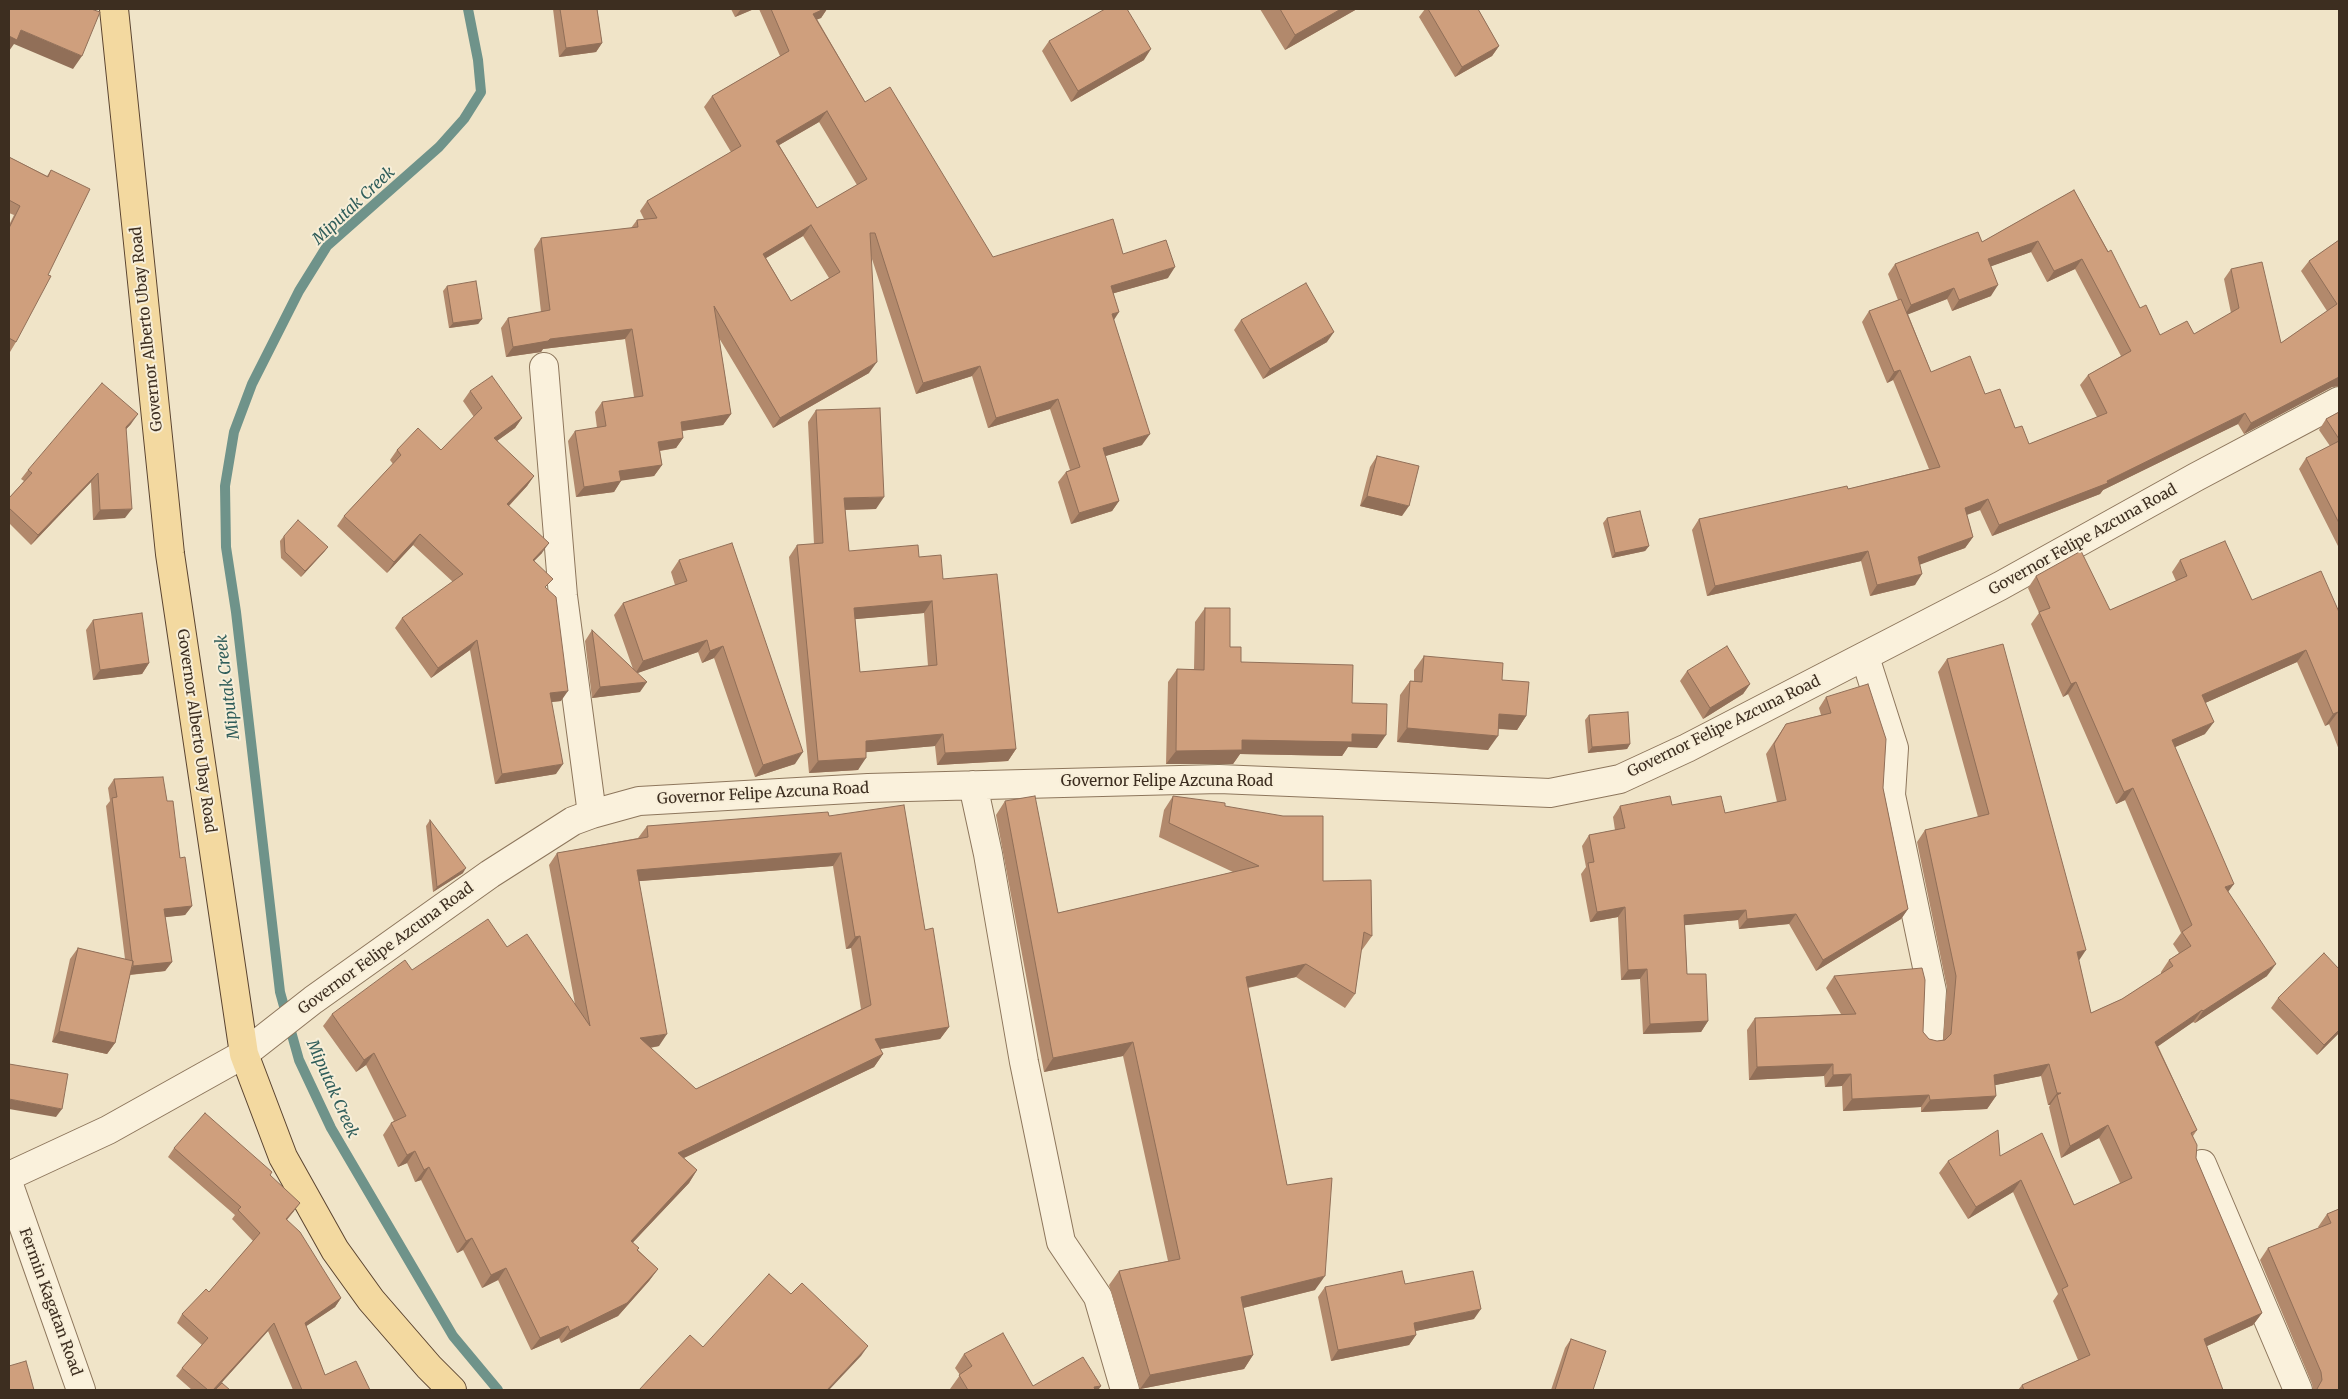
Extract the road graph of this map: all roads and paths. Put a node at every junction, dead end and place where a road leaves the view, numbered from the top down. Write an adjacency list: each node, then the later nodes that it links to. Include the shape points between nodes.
1 (114, 9): 8 (main road, Governor Alberto Ubay Road, via 170,554)
2 (544, 367): 6 (street, via 563,596)
3 (2339, 401): 4 (street, Governor Felipe Azcuna Road)
4 (1865, 657): 5 (street, Governor Felipe Azcuna Road, via 1620,779 1550,793 1219,779); 7 (street, via 1894,748 1891,796 1932,991)
5 (973, 785): 6 (street, Governor Felipe Azcuna Road, via 639,801); 14 (street, via 1061,1242 1098,1297)
6 (592, 814): 8 (street, Governor Felipe Azcuna Road, via 573,821 490,874 313,1000)
7 (1929, 1038)
8 (244, 1054): 10 (street, Governor Felipe Azcuna Road, via 108,1130); 13 (main road, Governor Alberto Ubay Road, via 283,1157 335,1250 371,1300)
9 (2202, 1164): 15 (street)
10 (9, 1176)
11 (9, 1185): 12 (street, Fermin Kagatan Road)
12 (82, 1390)
13 (452, 1390)
14 (1125, 1390)
15 (2298, 1390)

